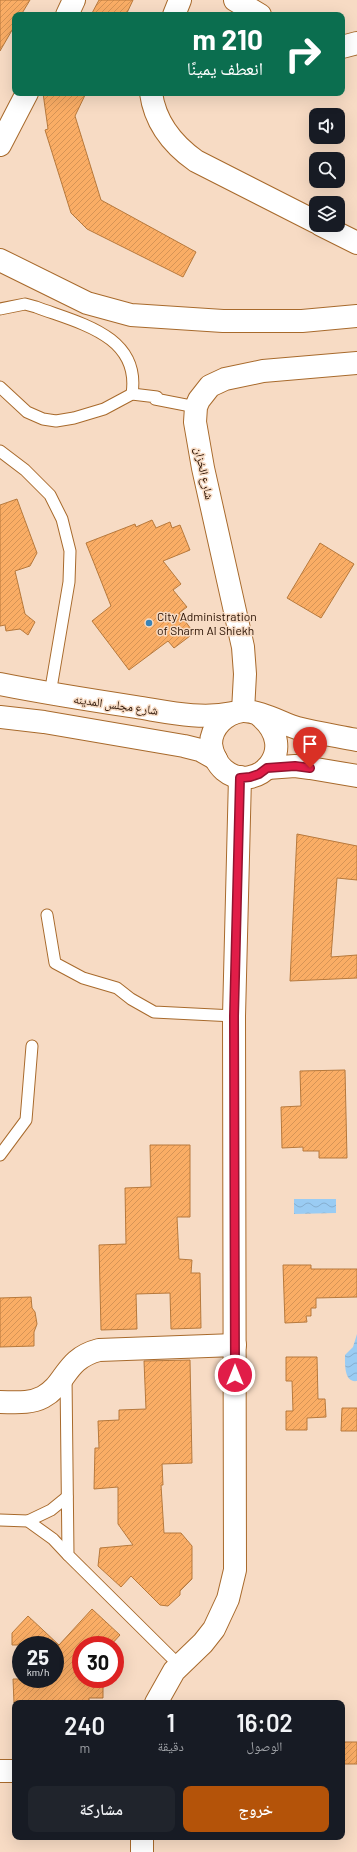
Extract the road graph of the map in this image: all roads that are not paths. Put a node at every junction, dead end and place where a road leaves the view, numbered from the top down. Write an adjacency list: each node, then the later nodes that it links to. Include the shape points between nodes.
1 (74, 0): 4 (main road)
2 (180, 0): 5 (main road)
3 (235, 0): 6 (main road)
4 (68, 12)
5 (175, 12)
6 (255, 12)
7 (357, 43): 8 (main road)
8 (345, 46)
9 (25, 96): 11 (main road)
10 (152, 96): 12 (main road, via 164,128 183,152)
11 (0, 145)
12 (309, 218)
13 (335, 232): 14 (main road)
14 (357, 243)
15 (0, 260): 17 (main road, via 87,303 131,315 223,321 302,321)
16 (0, 309): 20 (lane, via 24,304 106,335 119,345 128,362 133,379)
17 (357, 316)
18 (357, 363): 21 (main road, via 263,371 225,379 204,392)
19 (0, 387): 20 (lane, via 27,412 56,421 104,408)
20 (132, 394): 21 (lane, via 157,397 155,399)
21 (196, 407): 25 (main road, شارع الخزان, via 195,422 203,468 243,647)
22 (0, 451): 24 (lane, via 25,470 50,495 62,519 70,551 69,582)
23 (0, 684): 24 (main road, شارع مجلس المدينه)
24 (50, 694): 25 (main road, شارع مجلس المدينه, via 181,714 209,716); 27 (main road)
25 (245, 713): 28 (main road, شارع مجلس المدينه, via 297,728); 29 (main road, via 225,718 213,732 211,742); 30 (main road, via 269,723 275,734 277,746 274,758)
26 (0, 717): 27 (main road)
27 (44, 722): 29 (main road, via 184,746 200,750)
28 (357, 740)
29 (216, 759): 32 (main road, via 225,772)
30 (267, 768): 31 (main road, via 295,766); 32 (main road, via 259,774)
31 (357, 776)
32 (240, 778): 34 (main road)
33 (47, 915): 34 (lane, via 55,964 83,978 117,988 154,1012)
34 (234, 1016): 37 (main road)
35 (32, 1046): 36 (lane, via 26,1120)
36 (0, 1155)
37 (235, 1345): 38 (main road, via 99,1350 77,1359); 44 (main road, via 235,1570 228,1599 214,1629)
38 (66, 1372): 39 (main road, via 44,1397 26,1402); 40 (lane)
39 (0, 1402)
40 (67, 1497): 42 (lane, via 51,1510); 43 (lane)
41 (0, 1520): 42 (lane)
42 (28, 1522): 43 (lane, via 52,1539)
43 (68, 1555): 44 (lane)
44 (180, 1666): 45 (main road, via 171,1676)
45 (158, 1700)
46 (0, 1770): 47 (main road)
47 (12, 1771)
48 (142, 1840): 49 (main road)
49 (142, 1852)

